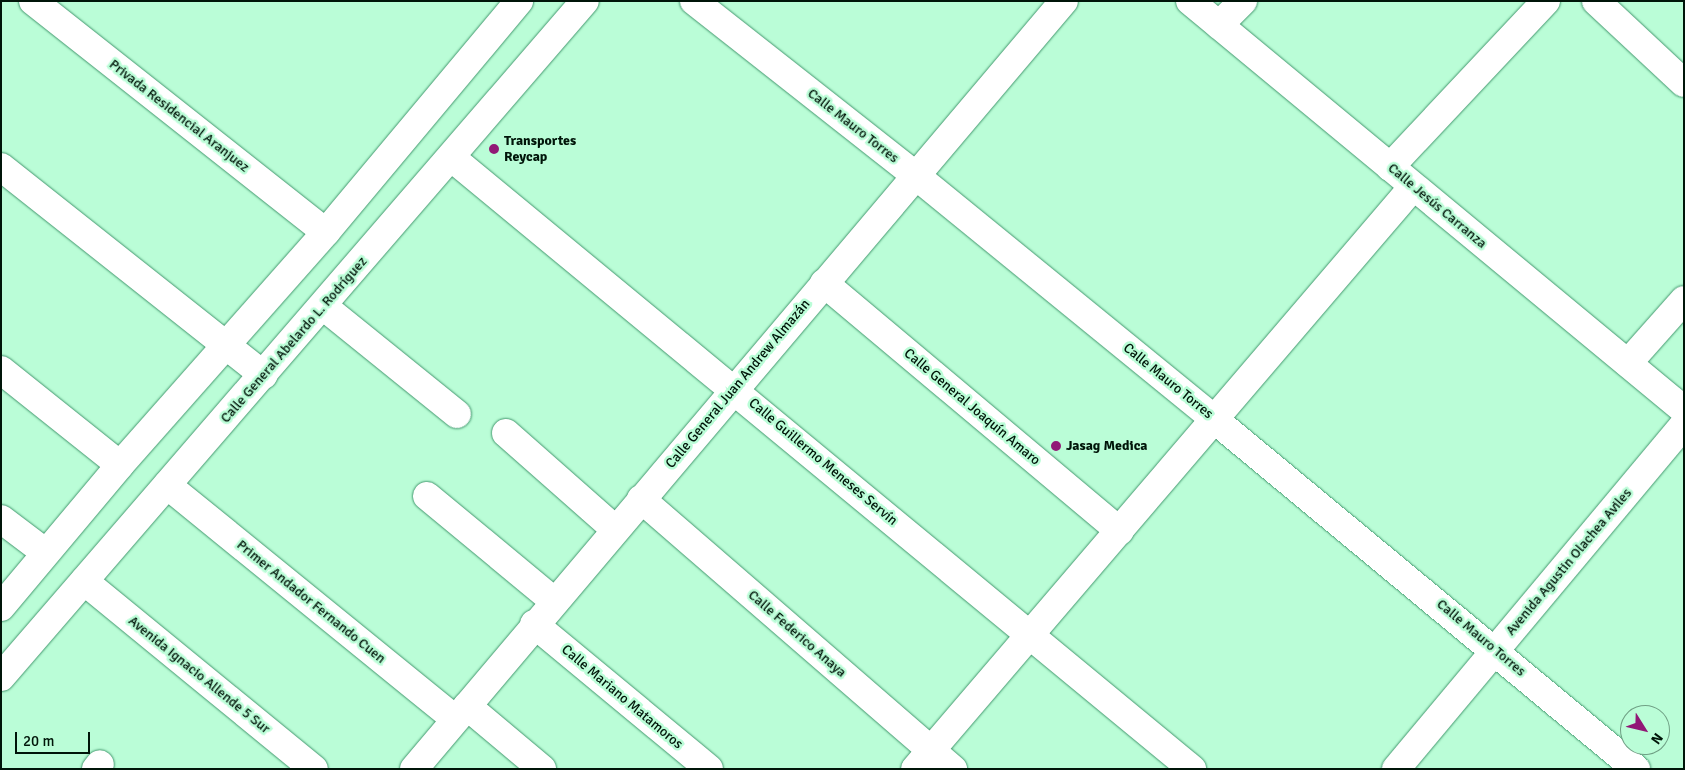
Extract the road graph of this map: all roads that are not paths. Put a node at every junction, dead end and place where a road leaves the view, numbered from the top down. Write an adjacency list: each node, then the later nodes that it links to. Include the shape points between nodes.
1 (33, 1): 17 (street, Privada Residencial Aranjuez)
2 (519, 1): 17 (street)
3 (585, 1): 12 (street, Calle General Abelardo L. Rodríguez)
4 (694, 1): 15 (street, Calle Mauro Torres)
5 (1064, 1): 15 (street, Calle General Juan Andrew Almazán)
6 (1190, 1): 10 (street, Calle Jesús Carranza)
7 (1243, 1): 10 (street)
8 (1546, 1): 13 (street)
9 (1596, 1): 11 (street)
10 (1219, 25): 13 (street, Calle Jesús Carranza)
11 (1684, 82)
12 (452, 158): 20 (street, Calle General Abelardo L. Rodríguez); 25 (street, Calle Guillermo Meneses Servín)
13 (1390, 167): 16 (street, Calle Jesús Carranza)
14 (1, 168): 21 (street)
15 (915, 176): 18 (street, Calle General Juan Andrew Almazán); 28 (street, Calle Mauro Torres)
16 (1413, 187): 22 (street, Calle Jesús Carranza); 28 (street)
17 (326, 232): 21 (street)
18 (824, 283): 25 (street, Calle General Juan Andrew Almazán); 37 (street, Calle General Joaquín Amaro)
19 (1684, 300): 22 (street)
20 (323, 306): 24 (street, Calle General Abelardo L. Rodríguez); 27 (street)
21 (226, 344): 24 (street); 31 (street)
22 (1628, 363): 26 (street, Calle Jesús Carranza)
23 (1, 370): 31 (street)
24 (263, 375): 32 (street, Calle General Abelardo L. Rodríguez)
25 (734, 388): 34 (street, Calle General Juan Andrew Almazán); 43 (street, Calle Guillermo Meneses Servín)
26 (1684, 410)
27 (458, 414)
28 (1215, 420): 37 (street); 44 (street, Calle Mauro Torres)
29 (1684, 424): 44 (street, Avenida Agustin Olachea Aviles)
30 (506, 433): 36 (street)
31 (120, 465): 38 (street)
32 (167, 484): 39 (street, Calle General Abelardo L. Rodríguez); 46 (street, Primer Andador Fernando Cuen)
33 (426, 496): 40 (street)
34 (641, 499): 36 (street, Calle General Juan Andrew Almazán); 47 (street, Calle Federico Anaya)
35 (1, 519): 38 (street)
36 (615, 529): 40 (street, Calle General Juan Andrew Almazán)
37 (1120, 531): 43 (street)
38 (46, 553): 41 (street)
39 (84, 581): 45 (street, Calle General Abelardo L. Rodríguez); 48 (street, Avenida Ignacio Allende 5 Sur)
40 (554, 600): 42 (street, Calle General Juan Andrew Almazán)
41 (1, 607)
42 (534, 624): 46 (street, Calle General Juan Andrew Almazán); 51 (street, Calle Mariano Matamoros)
43 (1031, 634): 47 (street); 53 (street, Calle Guillermo Meneses Servín)
44 (1496, 650): 54 (street, Avenida Agustin Olachea Aviles); 55 (street, Calle Mauro Torres)
45 (1, 677)
46 (461, 712): 49 (street, Calle General Juan Andrew Almazán); 50 (street, Primer Andador Fernando Cuen)
47 (923, 760): 52 (street, Calle Federico Anaya)
48 (314, 769)
49 (414, 769)
50 (542, 769)
51 (709, 769)
52 (953, 769)
53 (1192, 769)
54 (1396, 769)
55 (1636, 769)

